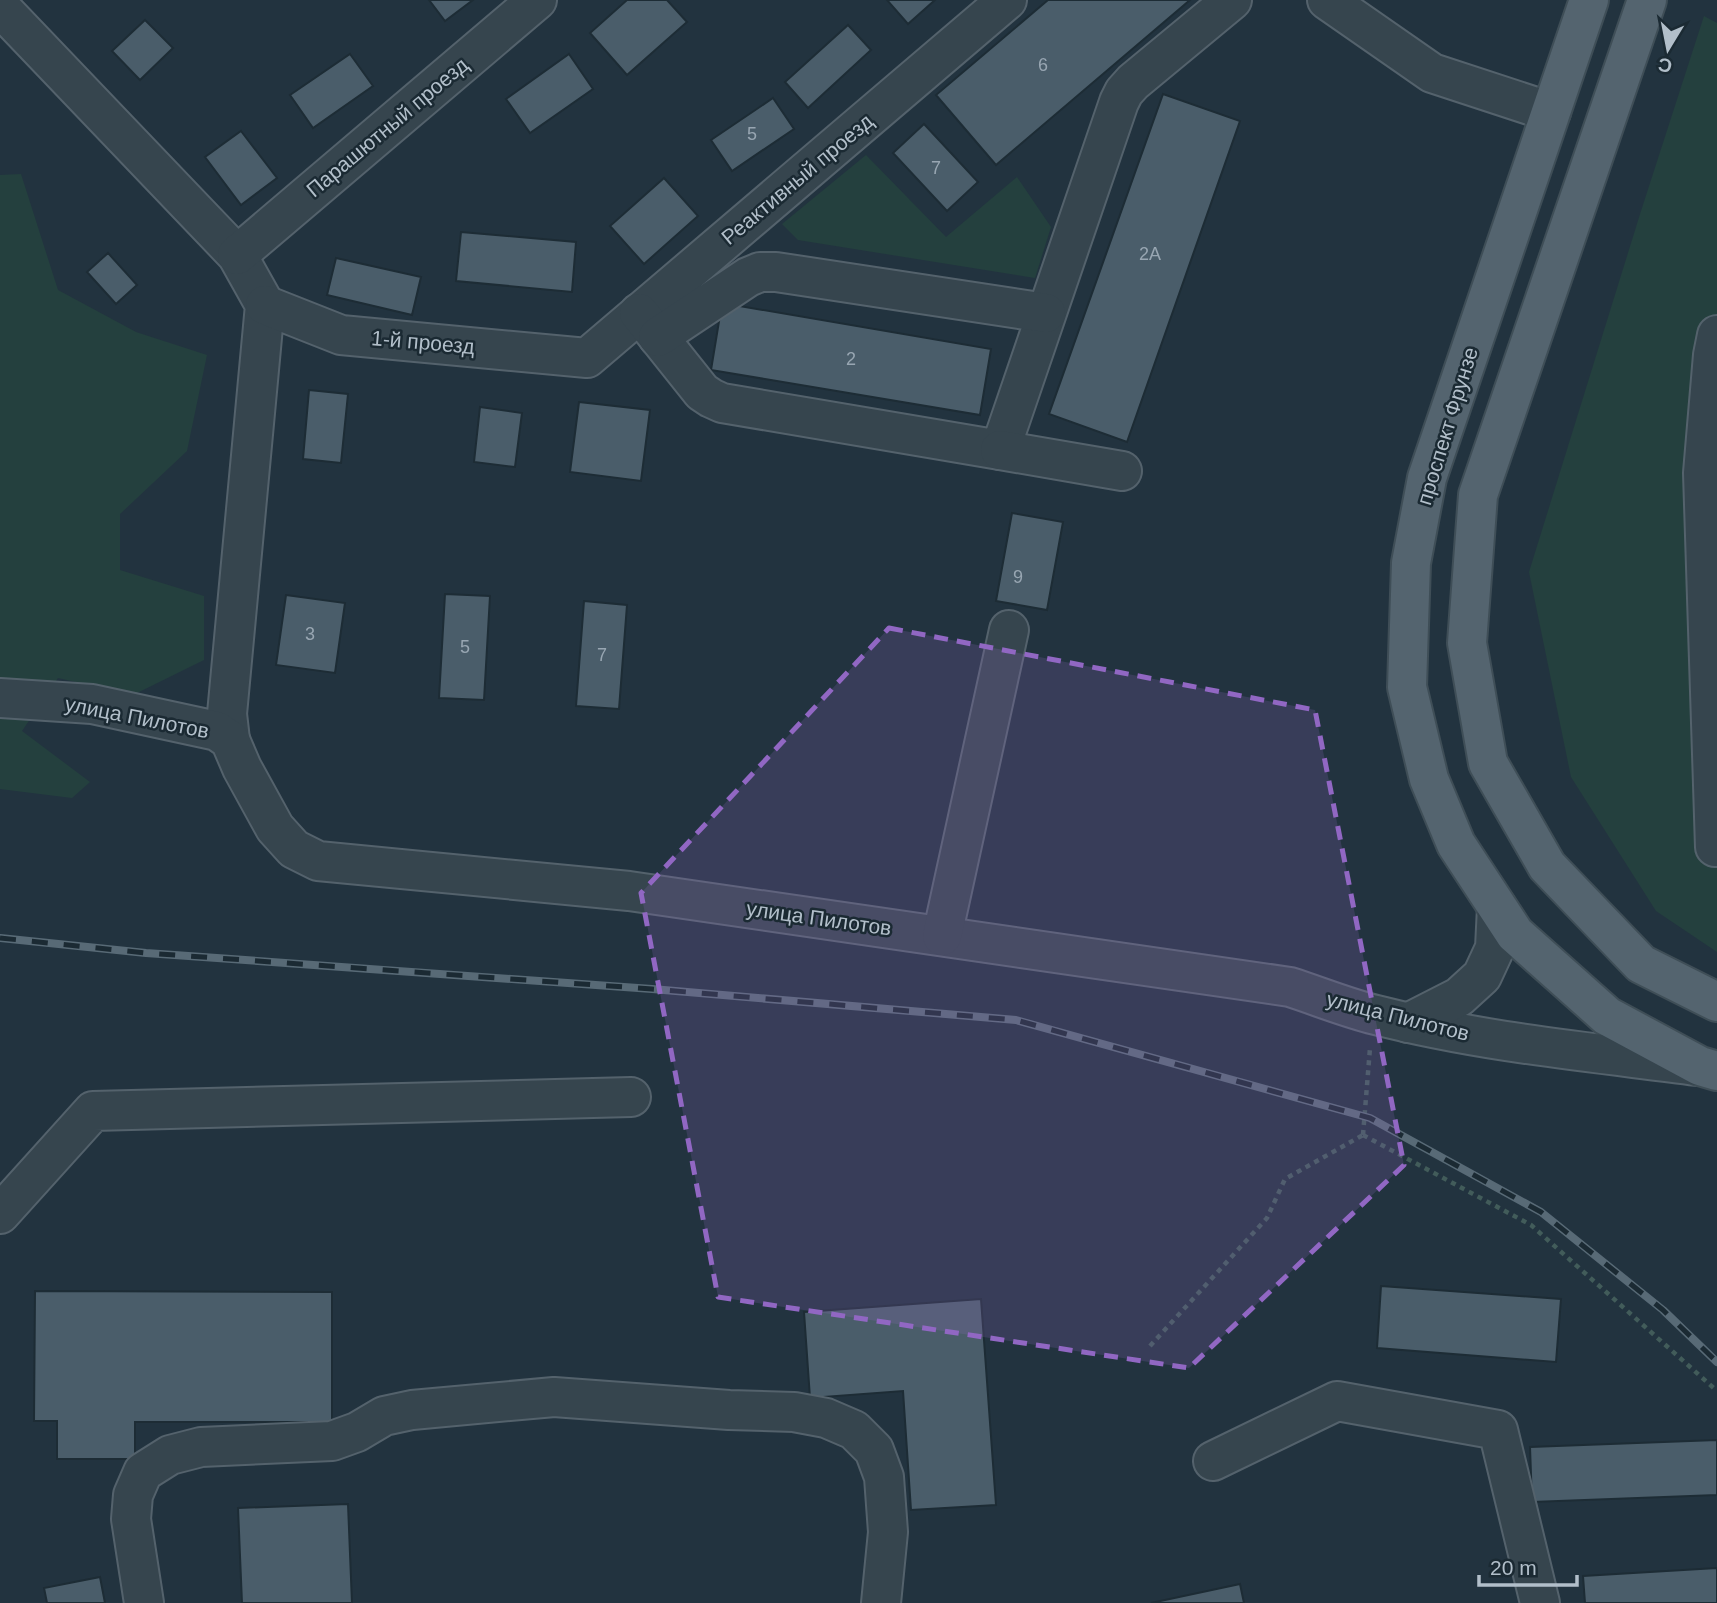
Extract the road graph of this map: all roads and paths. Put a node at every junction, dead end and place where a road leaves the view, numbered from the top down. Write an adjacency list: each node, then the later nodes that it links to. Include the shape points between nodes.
1 (537, 0): 9 (street, Парашютный проезд)
2 (1007, 0): 12 (street, Реактивный проезд)
3 (1232, 0): 11 (street, via 1124,92)
4 (1327, 0): 8 (street, via 1432,73)
5 (1588, 0): 8 (main road, проспект Фрунзе)
6 (1647, 0): 23 (main road, via 1478,495 1467,643 1488,763 1547,866 1641,964)
7 (0, 7): 9 (street)
8 (1551, 111): 21 (main road, проспект Фрунзе, via 1427,478 1411,563 1407,687 1429,779 1456,844)
9 (237, 255): 10 (street)
10 (265, 304): 14 (street, 1-й проезд, via 341,335); 19 (street, via 227,715)
11 (1046, 313): 12 (street, via 760,272); 15 (street)
12 (649, 325): 14 (street, Реактивный проезд); 15 (street, via 702,392 722,403)
13 (1717, 335): 20 (street, via 1703,472)
14 (587, 358)
15 (1000, 450): 16 (street)
16 (1122, 471)
17 (1009, 630): 22 (street)
18 (0, 698): 19 (street, улица Пилотов, via 92,705 217,732)
19 (230, 740): 22 (street, улица Пилотов, via 275,828 294,849 318,861 629,891)
20 (1715, 847)
21 (1497, 907): 24 (street, via 1495,948 1482,976 1460,997); 25 (main road, проспект Фрунзе, via 1515,934 1607,1016)
22 (942, 936): 24 (street, улица Пилотов, via 1290,987)
23 (1717, 1002)
24 (1390, 1018): 25 (street, улица Пилотов, via 1493,1039); 27 (path)
25 (1708, 1069)
26 (631, 1097): 28 (street, via 93,1111)
27 (1363, 1135): 29 (path, via 1286,1179 1266,1218); 30 (path, via 1531,1225)
28 (0, 1214)
29 (1150, 1346)
30 (1717, 1391)
31 (1213, 1461): 34 (street, via 1337,1401 1498,1430)
32 (144, 1603): 33 (street, via 131,1519 133,1495 143,1472 170,1455 201,1447 332,1441 384,1416 412,1410 554,1396 794,1412 854,1430 874,1450 884,1477 888,1532)
33 (881, 1603)
34 (1539, 1603)

